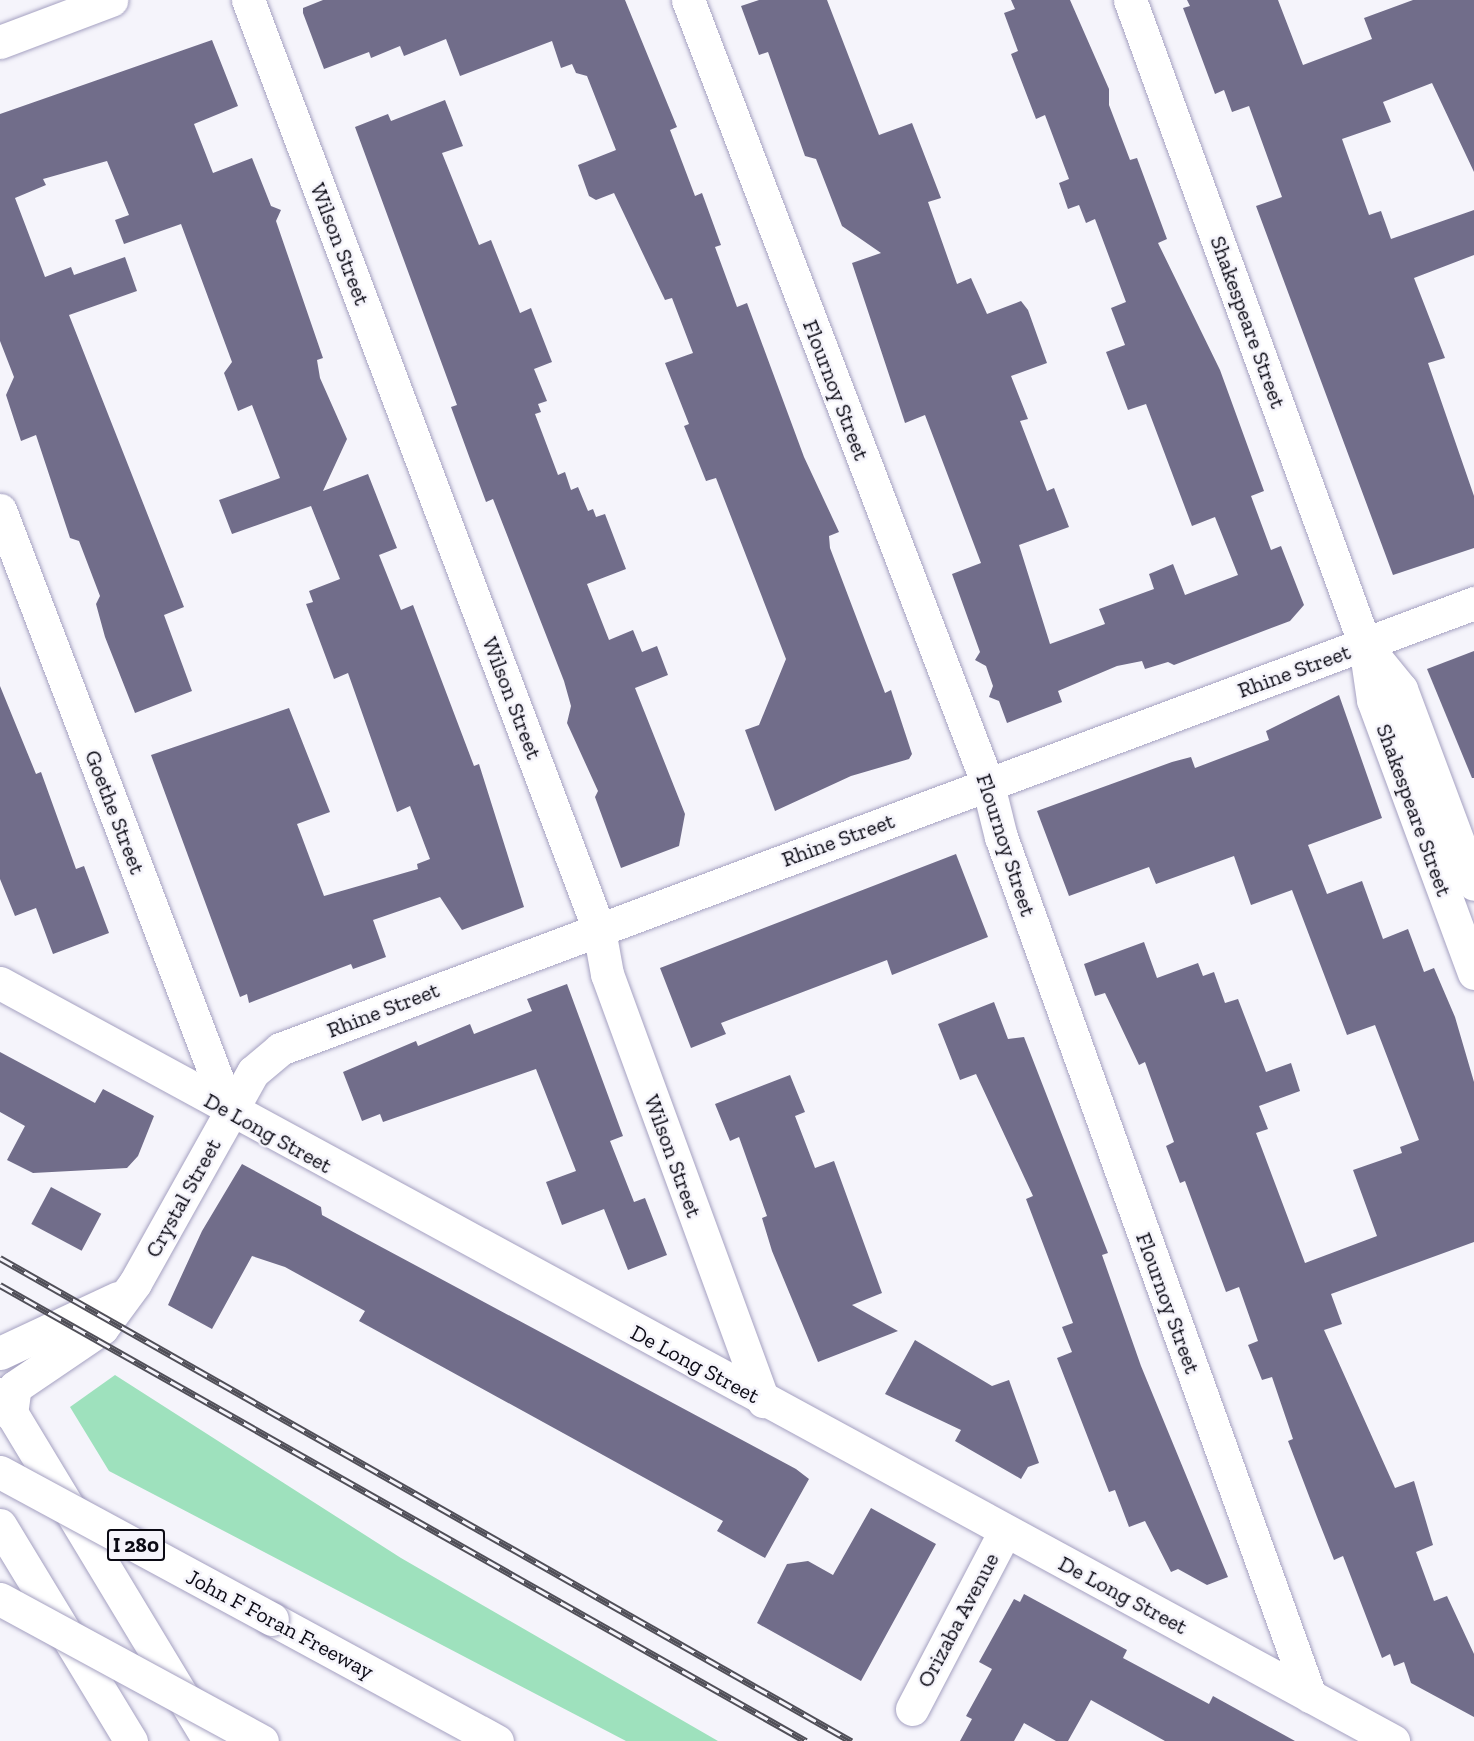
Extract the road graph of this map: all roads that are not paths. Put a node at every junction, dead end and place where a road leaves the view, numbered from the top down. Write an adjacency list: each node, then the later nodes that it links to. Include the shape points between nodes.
1 (111, 0): 5 (main road)
2 (248, 0): 11 (main road, Wilson Street)
3 (688, 0): 9 (main road, Flournoy Street)
4 (1130, 0): 8 (main road, Shakespeare Street)
5 (0, 42)
6 (0, 510): 14 (main road, Goethe Street)
7 (1474, 603): 8 (main road, Rhine Street)
8 (1365, 645): 9 (main road, Rhine Street); 10 (main road, Shakespeare Street, via 1401,689); 12 (main road, Shakespeare Street, via 1373,700)
9 (988, 785): 11 (main road, Rhine Street); 23 (main road, Flournoy Street, via 1005,848)
10 (1474, 884)
11 (599, 930): 14 (main road, Rhine Street, via 280,1048 253,1072); 17 (main road, Wilson Street, via 607,974)
12 (1474, 973)
13 (0, 983): 14 (main road, De Long Street)
14 (230, 1113): 15 (main road, Crystal Street); 17 (main road, De Long Street)
15 (135, 1283): 16 (main road, via 92,1313 49,1326); 18 (main road, Crystal Street, via 102,1328 15,1387)
16 (0, 1353)
17 (763, 1401): 21 (main road, De Long Street)
18 (6, 1404): 26 (main road)
19 (0, 1472): 28 (main road, John F Foran Freeway / I 280, bridge)
20 (0, 1525): 25 (main road)
21 (1005, 1531): 23 (main road, De Long Street); 24 (main road, Orizaba Avenue)
22 (0, 1599): 27 (main road, bridge)
23 (1310, 1696): 29 (main road, De Long Street)
24 (912, 1709)
25 (131, 1741)
26 (209, 1741)
27 (262, 1741)
28 (497, 1741)
29 (1393, 1741)

